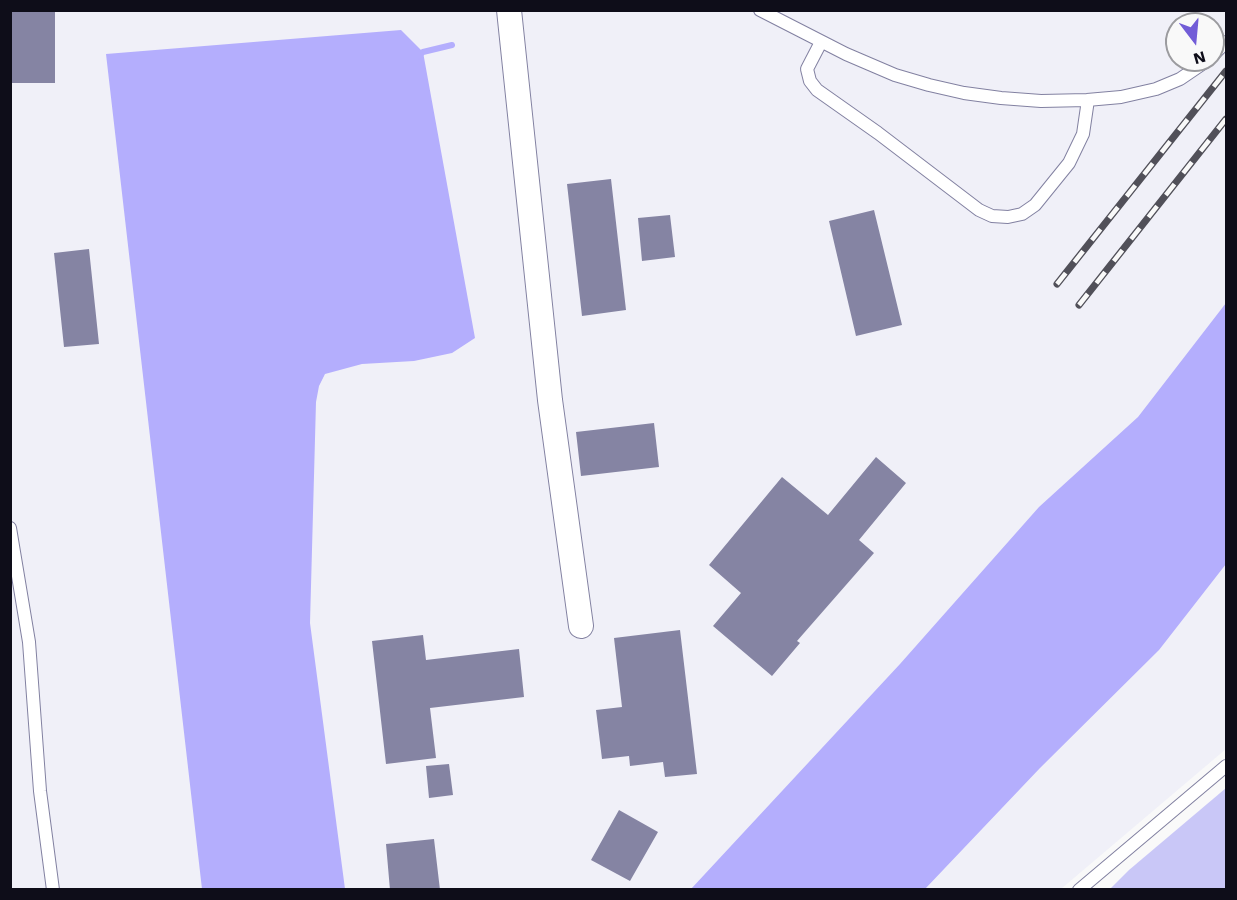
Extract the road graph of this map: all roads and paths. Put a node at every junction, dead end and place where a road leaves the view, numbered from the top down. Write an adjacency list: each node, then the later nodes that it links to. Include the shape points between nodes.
1 (509, 10): 7 (street, via 547,369)
2 (760, 10): 3 (lane)
3 (821, 42): 5 (lane, via 895,75 964,93 1041,101); 5 (lane, via 807,69 818,90 992,216 1022,214 1035,205 1068,163 1083,134)
4 (1190, 72): 5 (lane, via 1156,89)
5 (1088, 100)
6 (10, 528): 9 (lane, via 29,642)
7 (581, 626)
8 (1227, 766): 10 (lane)
9 (52, 890)
10 (1078, 890)

